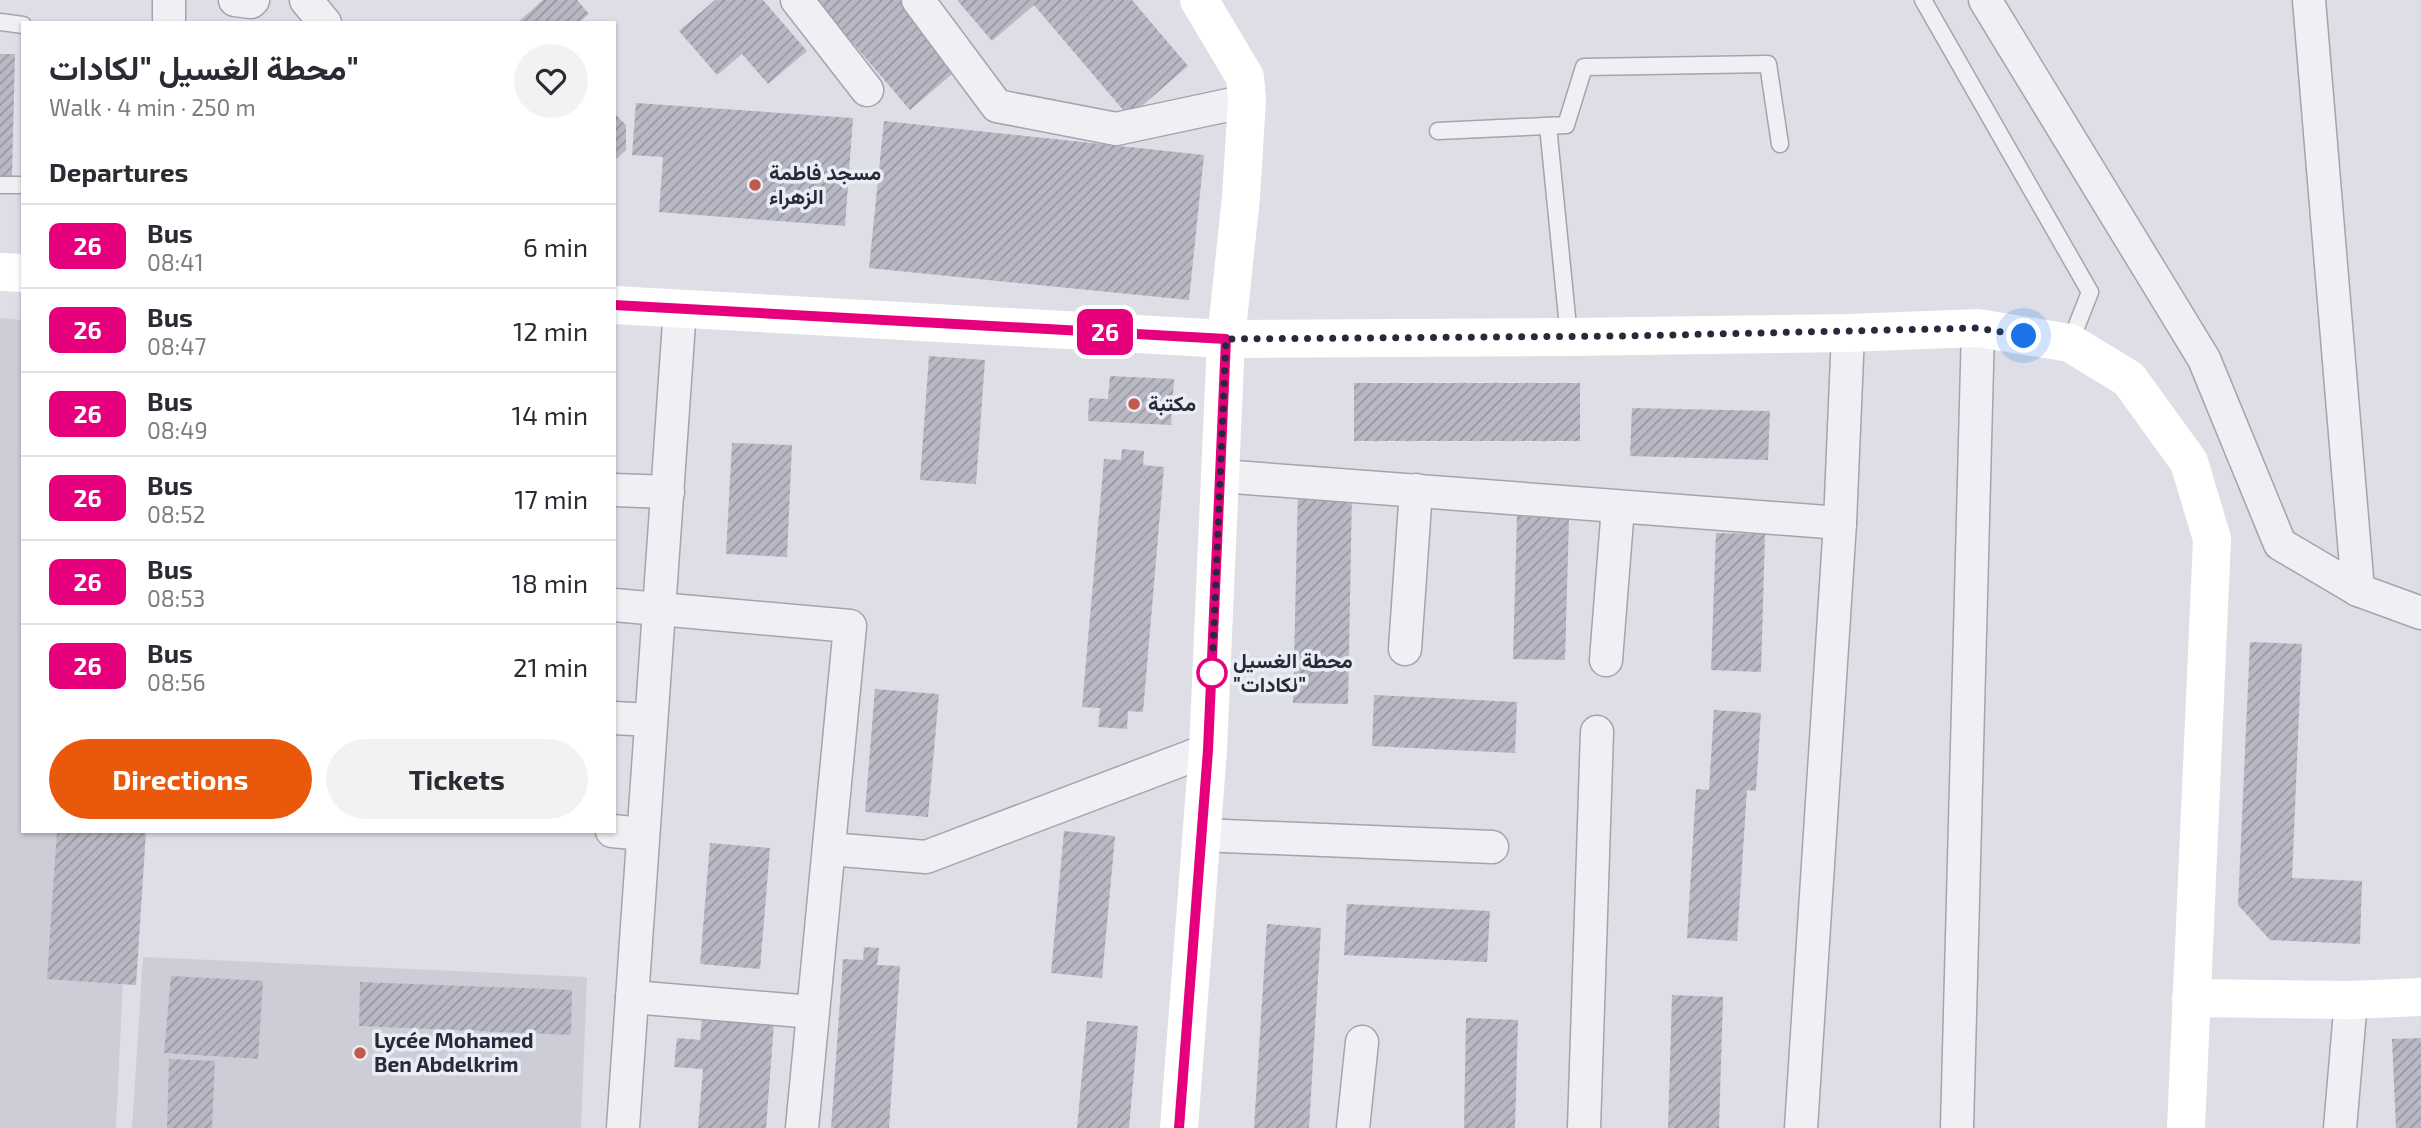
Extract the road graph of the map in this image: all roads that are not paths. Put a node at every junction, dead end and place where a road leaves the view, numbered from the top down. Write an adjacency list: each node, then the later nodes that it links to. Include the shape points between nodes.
1 (169, 0): 11 (street)
2 (235, 0): 3 (street)
3 (253, 0)
4 (306, 0): 12 (street)
5 (796, 0): 15 (street)
6 (918, 0): 16 (street, via 998,106 1116,129)
7 (1199, 0): 16 (street, via 1245,76)
8 (1923, 0): 30 (lane, via 2090,292)
9 (1985, 0): 37 (street, via 2204,359 2280,544)
10 (2309, 0): 37 (street)
11 (169, 21)
12 (323, 21)
13 (0, 22): 14 (lane)
14 (21, 25)
15 (867, 90)
16 (1247, 101): 29 (street)
17 (1548, 126): 18 (lane); 19 (lane, via 1566,125 1584,67 1768,64); 28 (lane)
18 (1438, 131)
19 (1780, 144)
20 (0, 185): 21 (lane)
21 (21, 185)
22 (0, 272): 23 (street)
23 (21, 274)
24 (616, 305): 25 (street)
25 (680, 308): 29 (street); 34 (street)
26 (1978, 328): 27 (street); 30 (street); 64 (street)
27 (1848, 332): 28 (street); 36 (street)
28 (1569, 337): 29 (street)
29 (1226, 339): 31 (street)
30 (2070, 343): 54 (street, via 2129,379 2189,462 2212,539)
31 (1221, 476): 33 (street); 46 (street)
32 (616, 490): 34 (street)
33 (1416, 490): 35 (street); 41 (street)
34 (668, 492): 39 (street)
35 (1618, 508): 36 (street); 42 (street)
36 (1840, 523): 63 (street)
37 (2358, 590): 40 (street)
38 (616, 605): 39 (street)
39 (658, 608): 44 (street); 51 (street, via 850,626)
40 (2421, 613)
41 (1405, 649)
42 (1605, 660)
43 (616, 718): 44 (street)
44 (651, 720): 48 (street)
45 (1597, 732): 62 (street)
46 (1208, 750): 49 (street); 51 (street, via 926,857)
47 (616, 831): 48 (street)
48 (643, 834): 52 (street)
49 (1201, 835): 50 (street); 60 (street)
50 (1492, 847)
51 (829, 849): 56 (street)
52 (632, 997): 56 (street); 58 (street)
53 (2421, 997): 55 (street)
54 (2190, 998): 55 (street); 65 (street)
55 (2351, 1000): 66 (street)
56 (813, 1012): 59 (street)
57 (1362, 1042): 61 (street)
58 (622, 1128)
59 (802, 1128)
60 (1179, 1128)
61 (1353, 1128)
62 (1584, 1128)
63 (1801, 1128)
64 (1957, 1128)
65 (2186, 1128)
66 (2340, 1128)

